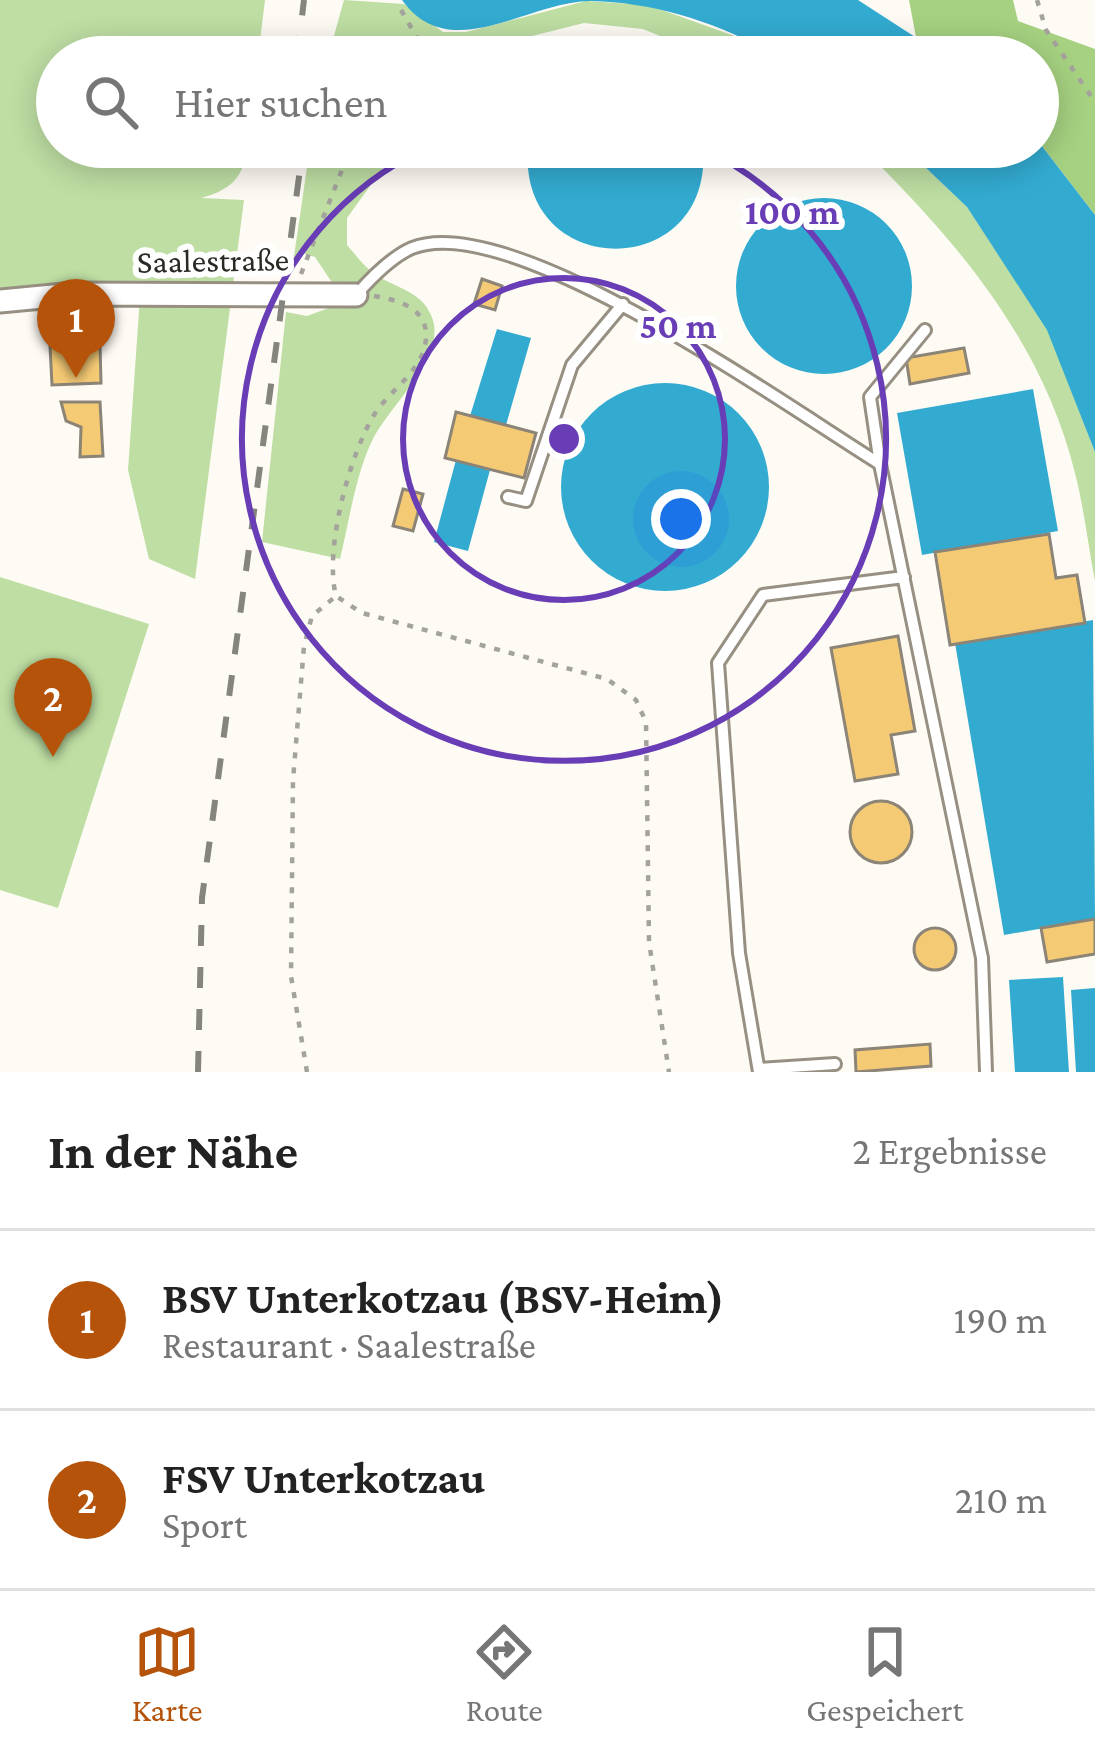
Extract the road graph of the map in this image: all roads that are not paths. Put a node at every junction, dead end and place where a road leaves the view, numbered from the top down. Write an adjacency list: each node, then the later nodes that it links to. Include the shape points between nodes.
1 (356, 295): 2 (street, Saalestraße); 3 (lane, via 414,247 453,245 518,258)
2 (0, 301)
3 (623, 304): 5 (lane); 6 (lane, via 572,365 526,501)
4 (925, 330): 5 (lane, via 870,397)
5 (880, 464): 7 (lane)
6 (508, 497)
7 (904, 577): 9 (lane, via 763,596 718,663 739,953); 10 (lane, via 982,958)
8 (835, 1064): 9 (lane)
9 (759, 1071)
10 (986, 1072)

